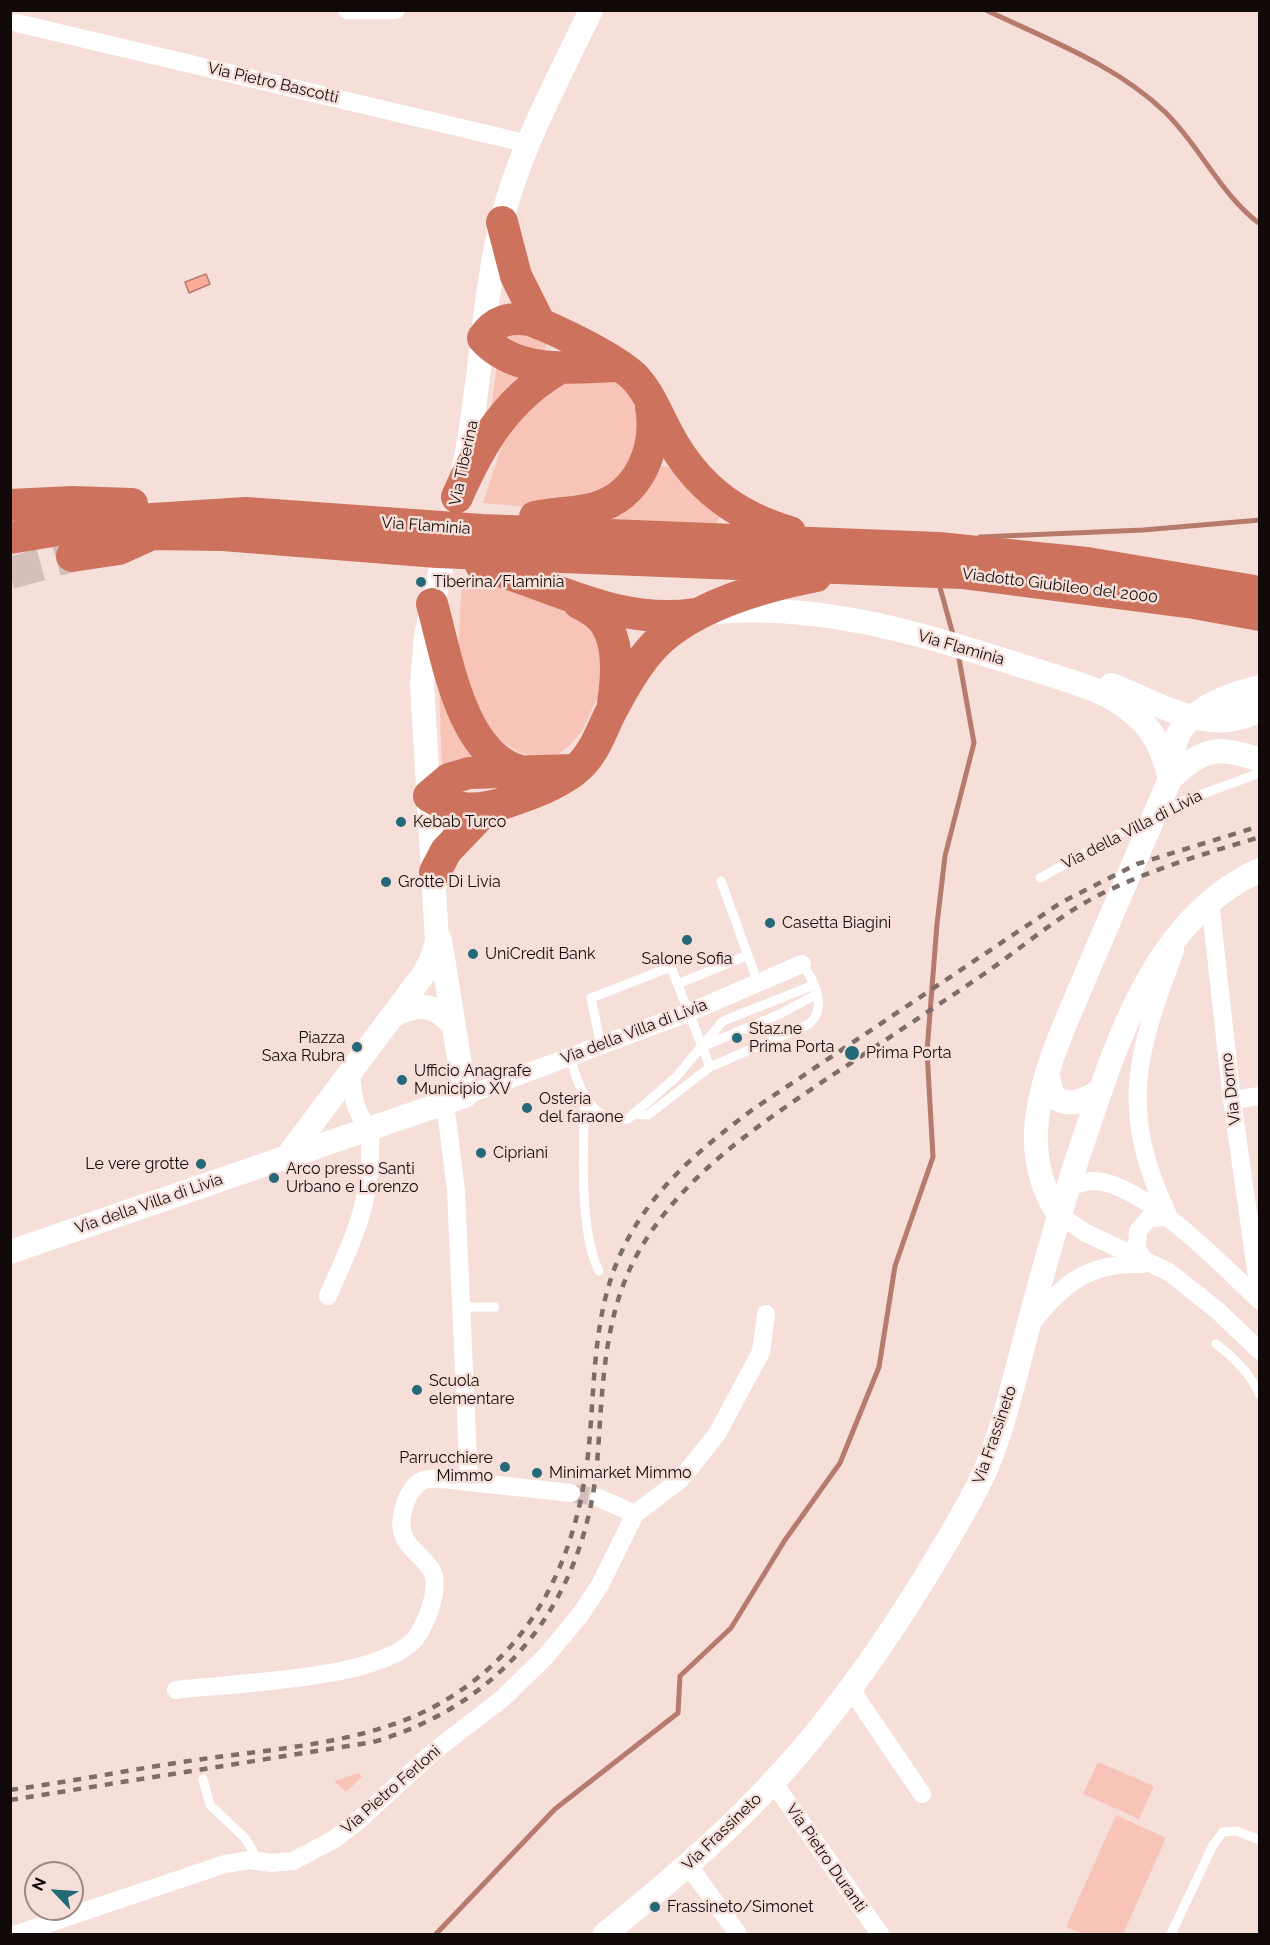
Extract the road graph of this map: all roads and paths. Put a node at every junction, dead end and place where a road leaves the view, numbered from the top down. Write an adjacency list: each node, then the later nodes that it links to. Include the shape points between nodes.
1 (347, 10): 2 (street)
2 (396, 10)
3 (591, 10): 5 (street, Via Tiberina)
4 (17, 23): 5 (street, Via Pietro Bascotti)
5 (529, 144): 6 (street, Via Tiberina)
6 (502, 222): 7 (highway, via 516,276); 8 (street, Via Tiberina)
7 (540, 324): 8 (highway, via 523,319 499,322); 9 (highway)
8 (483, 338): 10 (highway, via 512,360); 12 (street, Via Tiberina, via 474,417)
9 (619, 366): 10 (highway); 11 (highway, via 639,382)
10 (562, 367): 12 (highway, via 530,387 499,419)
11 (650, 400): 15 (highway, via 654,432 650,453 638,475 621,493 596,507 515,520); 18 (highway, via 686,465 728,506 775,528)
12 (457, 497): 25 (street, Via Tiberina)
13 (10, 505): 14 (highway, via 165,505)
14 (246, 513): 16 (highway, Via Flaminia); 17 (highway, Via Flaminia, via 106,522)
15 (482, 530): 16 (highway, Via Flaminia); 18 (highway, Via Flaminia)
16 (374, 535): 19 (highway, Via Flaminia); 20 (highway, Via Flaminia, via 152,534 119,549)
17 (10, 538)
18 (858, 552): 19 (highway, Via Flaminia); 21 (highway, Viadotto Giubileo del 2000, via 1014,555); 26 (highway); 27 (highway, Viadotto Giubileo del 2000)
19 (452, 555): 24 (highway)
20 (72, 556)
21 (1122, 568): 22 (highway); 23 (highway, Viadotto Giubileo del 2000)
22 (1260, 576)
23 (1260, 592)
24 (571, 597): 26 (highway, via 609,610 653,617); 30 (highway, via 599,616 611,636 616,666)
25 (432, 604): 35 (highway, via 455,688 476,736 495,758); 38 (street, Via Tiberina, via 422,684)
26 (702, 613): 28 (street, Via Flaminia, via 760,610 836,616 946,643); 30 (highway, via 659,640)
27 (1260, 615)
28 (1056, 677): 32 (street, via 1095,680); 37 (street, Via Flaminia, via 1106,695 1134,713 1161,746)
29 (1260, 687): 32 (street, via 1234,694)
30 (613, 707): 34 (highway, via 595,748)
31 (1260, 710): 32 (street, via 1228,721)
32 (1193, 718): 37 (street, via 1174,744)
33 (1260, 760): 37 (street, via 1230,750 1216,750 1192,761)
34 (575, 770): 35 (highway); 39 (highway, via 535,793)
35 (527, 772): 38 (highway, via 463,774 449,779)
36 (1260, 773): 42 (lane, Via della Villa di Livia, via 1183,801)
37 (1168, 782): 60 (street, via 1077,996)
38 (429, 796): 39 (highway, via 459,808); 41 (street, Via Tiberina)
39 (487, 808): 41 (highway, via 446,851)
40 (1260, 870): 44 (street, Via Frassineto)
41 (435, 872): 46 (street, Via Tiberina)
42 (1040, 878)
43 (721, 881): 47 (lane)
44 (1210, 901): 45 (street, Via Frassineto); 64 (street, Via Dorno)
45 (1184, 928): 61 (street, Via Frassineto, via 1149,976); 73 (street, via 1147,1027 1137,1085 1142,1142)
46 (439, 932): 53 (street, Via Tiberina, via 431,961); 54 (street)
47 (748, 955): 49 (lane); 50 (lane)
48 (802, 964): 49 (street, Via della Villa di Livia); 51 (lane)
49 (758, 983): 52 (street, Via della Villa di Livia)
50 (678, 984): 52 (lane); 55 (lane, via 671,967 591,998)
51 (815, 990): 56 (lane, via 780,1014); 56 (lane, via 723,1021); 58 (lane, via 819,1011 809,1024)
52 (690, 1012): 55 (street, Via della Villa di Livia); 56 (lane)
53 (390, 1019): 54 (street, via 410,1007 425,1006 440,1011); 59 (street)
54 (454, 1026): 63 (street)
55 (602, 1046): 57 (street, Via della Villa di Livia)
56 (701, 1046): 58 (lane); 66 (lane, via 676,1077)
57 (570, 1057): 63 (street, Via della Villa di Livia); 65 (lane)
58 (710, 1067): 66 (lane, via 651,1114)
59 (351, 1073): 67 (street, via 354,1104); 68 (street)
60 (1048, 1078): 61 (street, via 1053,1096 1066,1103 1081,1101); 72 (street, via 1037,1120 1036,1155 1042,1180)
61 (1100, 1091): 69 (street, Via Frassineto)
62 (1260, 1096): 64 (street)
63 (455, 1100): 67 (street); 80 (street)
64 (1232, 1100): 70 (street, Via Dorno)
65 (585, 1101): 66 (lane, via 612,1118 628,1119); 76 (lane, via 585,1207)
66 (633, 1114)
67 (370, 1129): 68 (street, Via della Villa di Livia); 78 (street, via 371,1161 365,1207)
68 (287, 1157): 74 (street, Via della Villa di Livia)
69 (1067, 1187): 72 (street, Via Frassineto); 73 (street, via 1095,1181 1111,1185 1132,1193)
70 (1243, 1188): 71 (street); 77 (street, Via Dorno)
71 (1260, 1202)
72 (1059, 1215): 75 (street); 83 (street, Via Frassineto)
73 (1168, 1216): 75 (street, via 1149,1218 1138,1231 1137,1250); 79 (street)
74 (10, 1252)
75 (1148, 1264): 83 (street, via 1117,1263 1087,1272 1055,1297); 85 (street, via 1170,1272 1191,1288)
76 (599, 1271)
77 (1257, 1277)
78 (328, 1296)
79 (1260, 1301)
80 (463, 1306): 81 (lane); 87 (street)
81 (495, 1306)
82 (766, 1314): 90 (street, via 761,1352 717,1434 681,1479)
83 (1028, 1329): 91 (street, Via Frassineto, via 1001,1424 972,1497)
84 (1216, 1344): 86 (lane, via 1240,1364)
85 (1260, 1350)
86 (1260, 1395)
87 (469, 1482): 88 (street); 92 (street, via 425,1480 414,1488 406,1503 403,1534 431,1570 434,1586 423,1627 401,1651 352,1670)
88 (572, 1493)
89 (599, 1498): 90 (street)
90 (635, 1514): 97 (street, Via Pietro Ferloni, via 591,1598 563,1637 516,1687 432,1753 349,1829 302,1858 282,1863)
91 (850, 1688): 94 (street, Via Frassineto); 95 (street)
92 (176, 1690)
93 (203, 1779): 97 (lane, via 210,1805 245,1838)
94 (773, 1782): 98 (street, Via Frassineto); 102 (street, Via Pietro Duranti)
95 (922, 1794)
96 (1260, 1840): 103 (lane, via 1230,1830 1217,1838)
97 (259, 1861): 99 (street, Via Pietro Ferloni, via 225,1864)
98 (688, 1865): 100 (street, Via Frassineto); 101 (street)
99 (17, 1935)
100 (605, 1935)
101 (738, 1935)
102 (880, 1935)
103 (1171, 1935)

